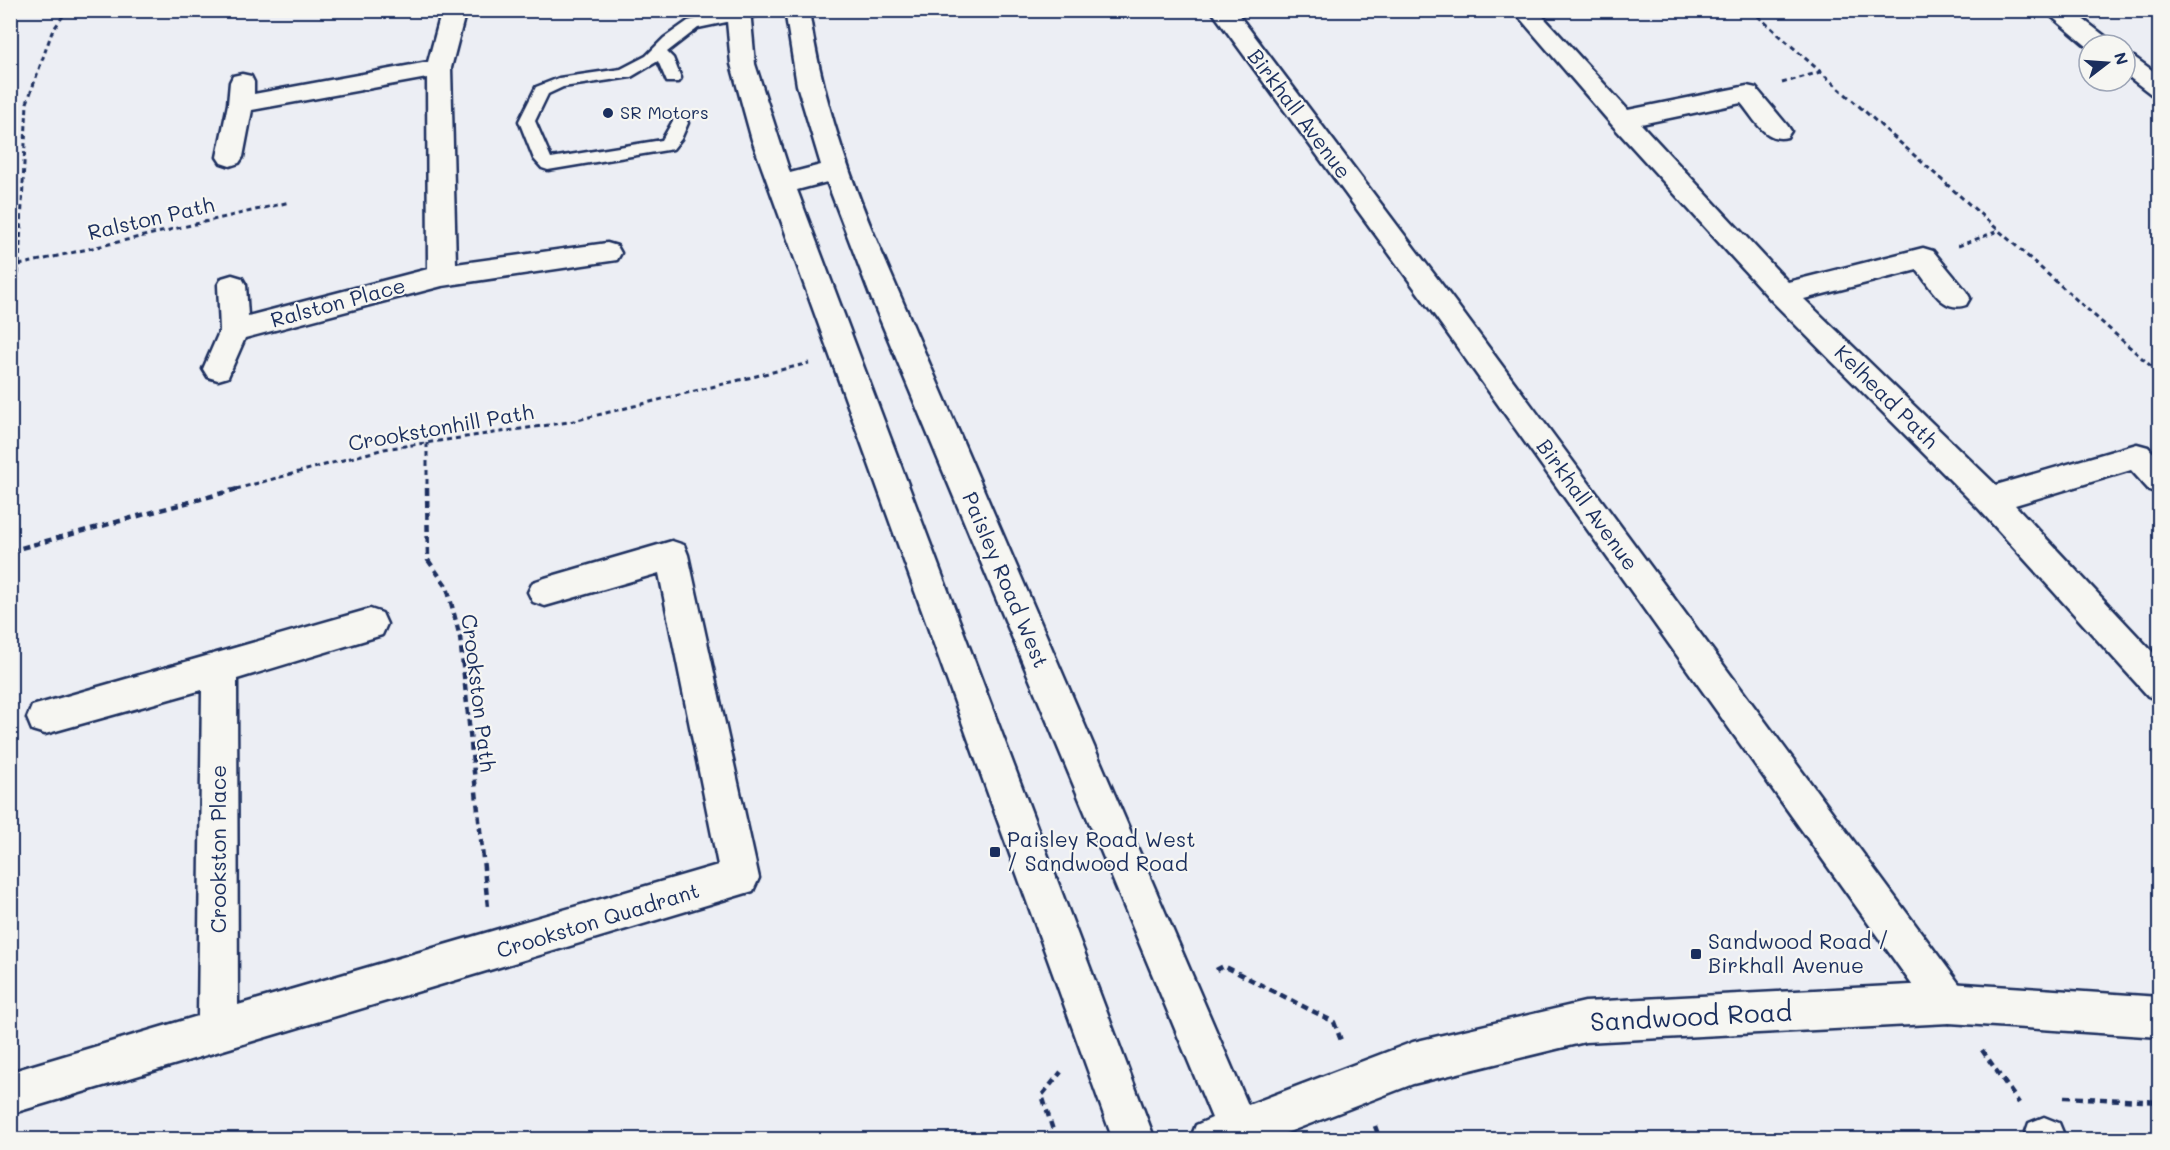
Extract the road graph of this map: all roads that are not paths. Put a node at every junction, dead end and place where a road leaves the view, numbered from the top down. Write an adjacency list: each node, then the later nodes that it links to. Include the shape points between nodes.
1 (454, 10): 9 (street)
2 (797, 10): 17 (street, Paisley Road West, via 812,99)
3 (1221, 10): 33 (street, Birkhall Avenue, via 1445,309)
4 (1524, 10): 13 (street, Kelhead Path)
5 (2055, 10): 7 (street)
6 (743, 15): 8 (lane, via 693,24); 18 (street, via 743,64)
7 (2086, 33)
8 (658, 53): 11 (lane, via 665,58); 14 (lane, via 625,73 559,82 542,91 527,121 542,159 548,164 667,145)
9 (439, 68): 16 (street, via 242,92); 20 (street)
10 (2137, 71): 12 (street)
11 (673, 78)
12 (2160, 88)
13 (1622, 120): 15 (street, via 1747,94); 22 (street, Kelhead Path)
14 (680, 123)
15 (1778, 131)
16 (230, 157)
17 (837, 170): 18 (street); 37 (street, Paisley Road West, via 891,311 1178,986)
18 (783, 184): 38 (street)
19 (607, 253): 20 (street, Ralston Place)
20 (442, 276): 24 (street, Ralston Place)
21 (232, 285): 24 (street)
22 (1782, 294): 23 (street, via 1923,258); 27 (street, Kelhead Path)
23 (1956, 298)
24 (234, 330): 25 (street)
25 (218, 369)
26 (2160, 481): 27 (street, via 2137,456)
27 (1990, 500): 31 (street, Kelhead Path)
28 (545, 592): 35 (street, Crookston Quadrant, via 672,555 740,878)
29 (370, 624): 30 (street)
30 (220, 669): 32 (street); 35 (street, Crookston Place)
31 (2160, 685)
32 (45, 718)
33 (1949, 1003): 34 (street, Sandwood Road); 37 (street, Sandwood Road, via 1585,1022 1413,1063)
34 (2160, 1017)
35 (218, 1029): 36 (street, Crookston Quadrant)
36 (10, 1093)
37 (1230, 1136)
38 (1134, 1140)

